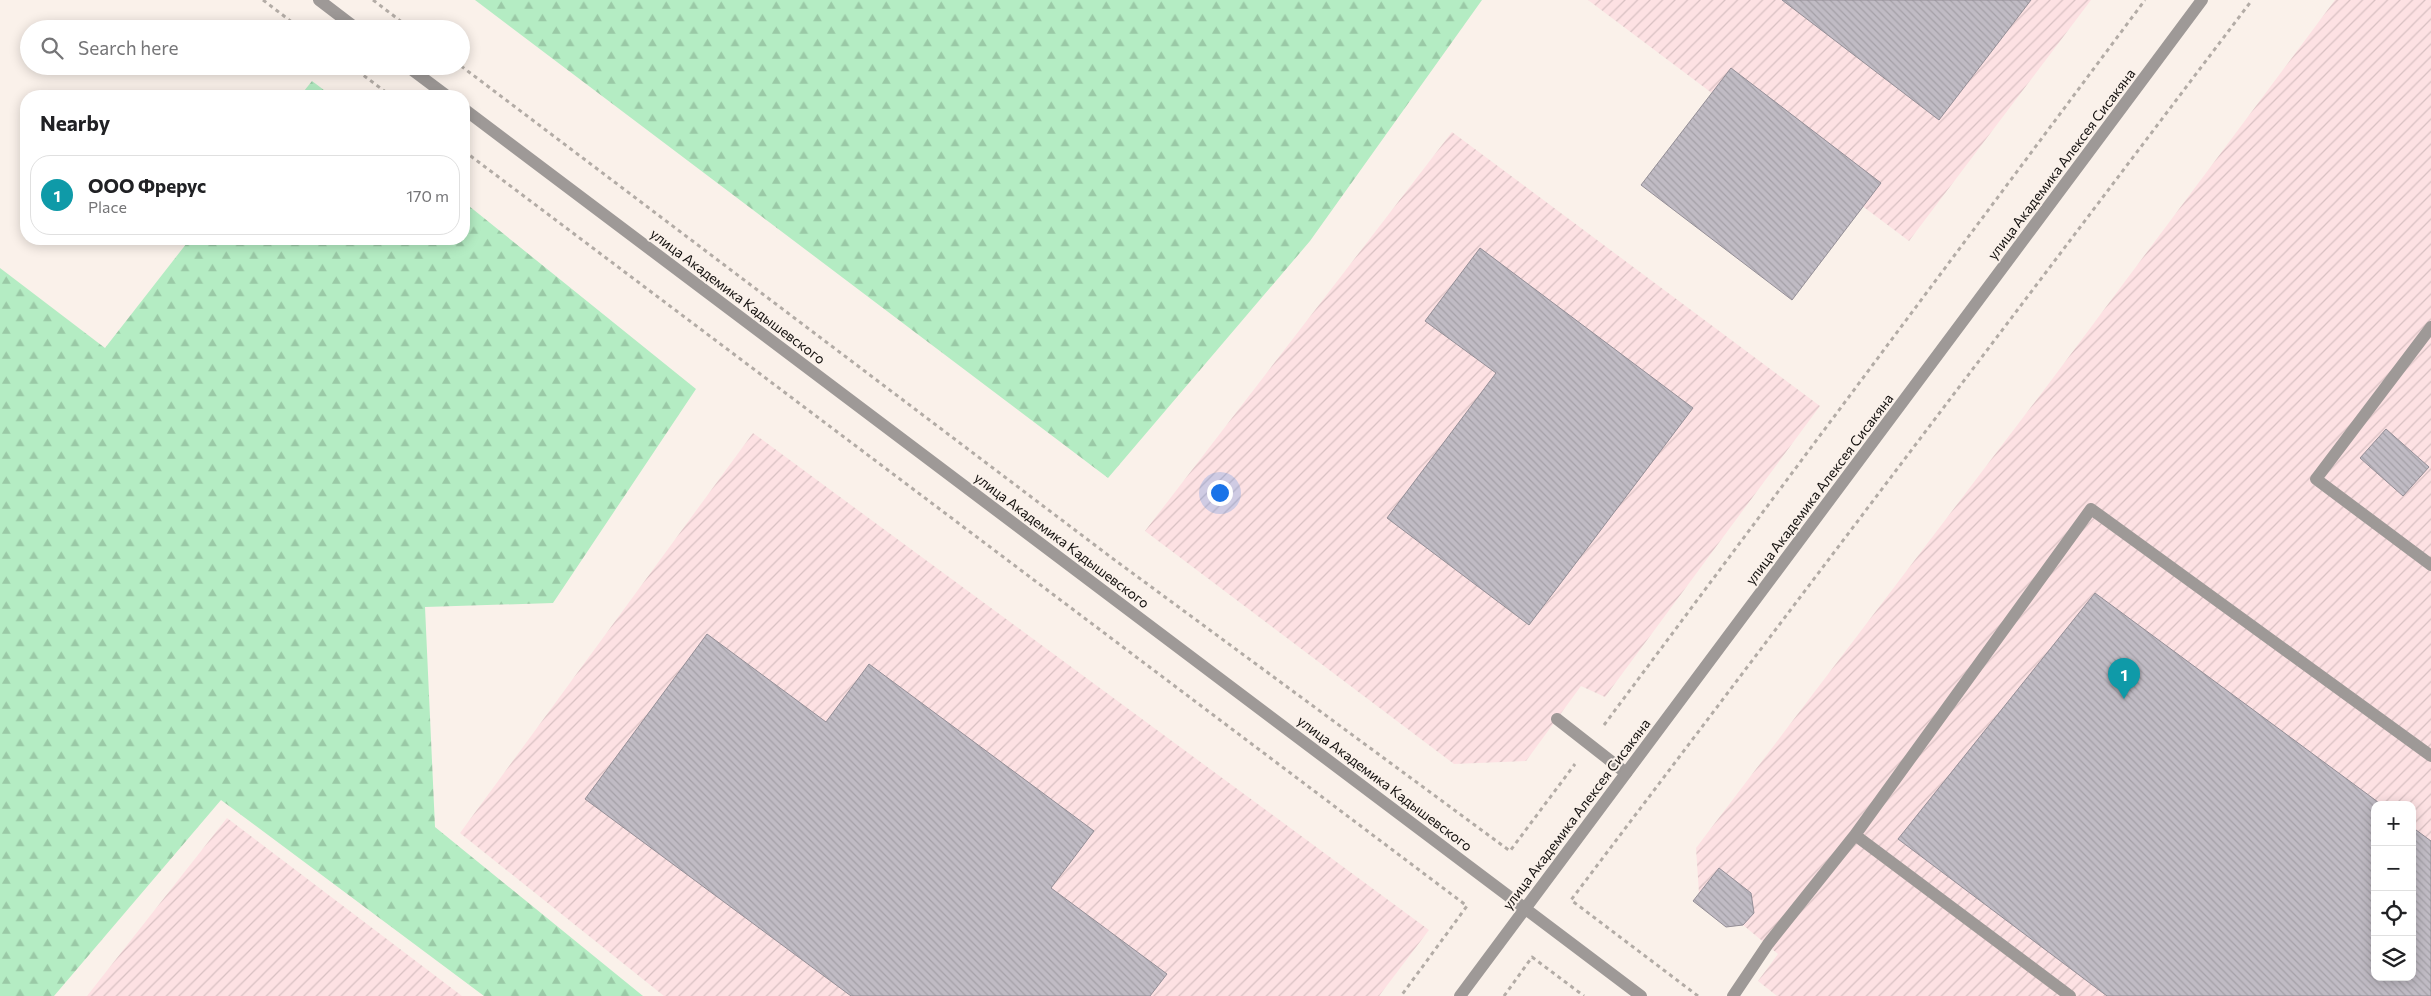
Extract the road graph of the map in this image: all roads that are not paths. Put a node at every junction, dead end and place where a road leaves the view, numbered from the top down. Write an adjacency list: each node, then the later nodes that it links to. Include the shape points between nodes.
1 (319, 0): 3 (street)
2 (2202, 0): 11 (street, улица Академика Алексея Сисакяна)
3 (346, 20)
4 (419, 75): 5 (street)
5 (439, 90)
6 (470, 114): 13 (street, улица Академика Кадышевского)
7 (2431, 327): 8 (street, via 2316,479)
8 (2431, 565)
9 (1557, 719): 11 (street)
10 (2431, 756): 12 (street, via 2092,509)
11 (1626, 772): 13 (street, улица Академика Алексея Сисакяна)
12 (1856, 835): 16 (street, via 1768,944); 17 (street)
13 (1525, 908): 14 (street, улица Академика Алексея Сисакяна); 15 (street, улица Академика Кадышевского)
14 (1460, 996)
15 (1640, 996)
16 (1732, 996)
17 (2070, 996)

